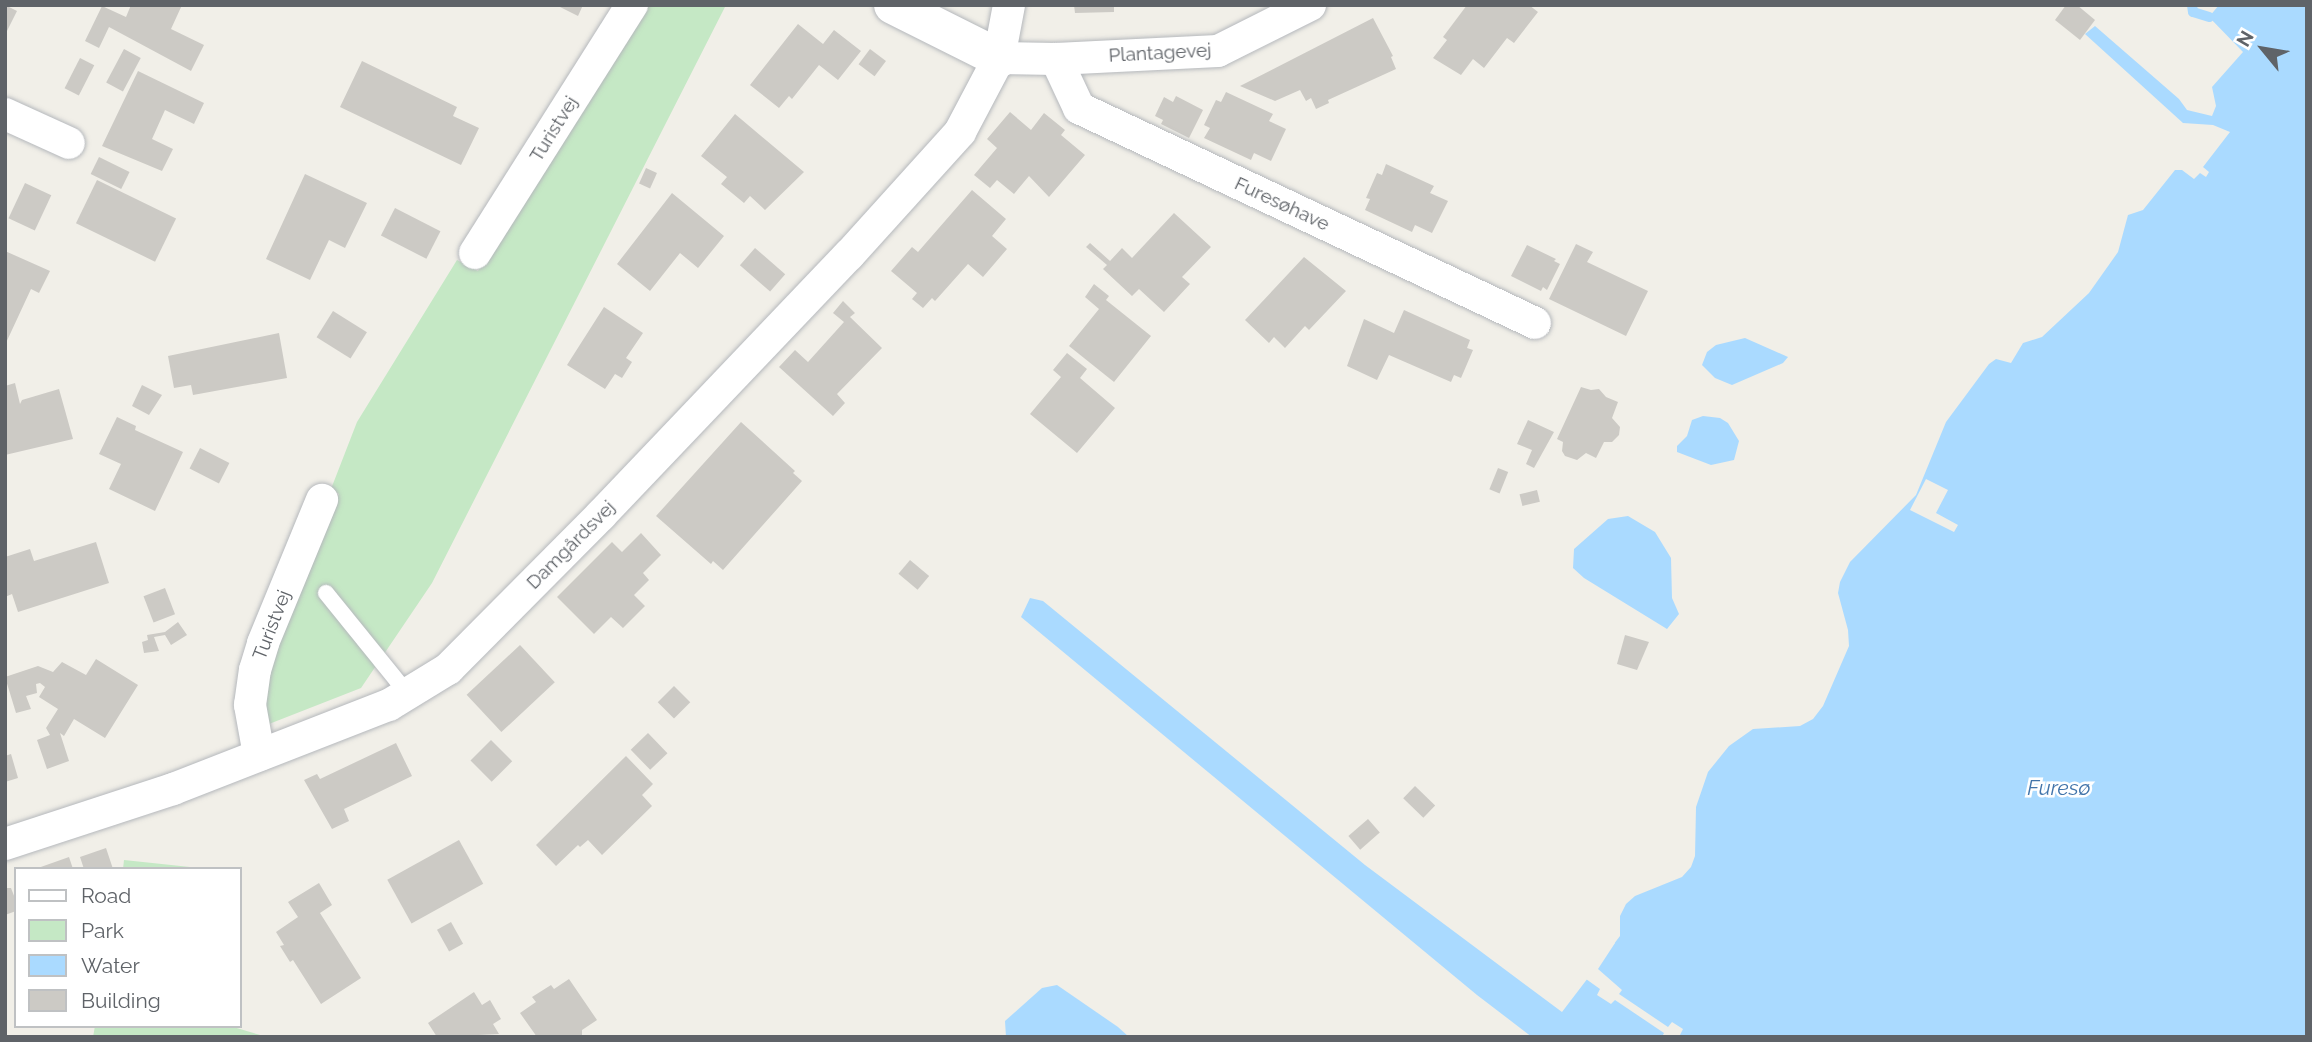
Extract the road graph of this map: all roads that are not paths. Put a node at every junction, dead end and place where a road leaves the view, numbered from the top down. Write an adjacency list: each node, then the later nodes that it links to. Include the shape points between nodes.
1 (632, 5): 9 (street, Turistvej)
2 (893, 5): 5 (street, Plantagevej)
3 (1009, 5): 5 (street)
4 (1310, 5): 6 (street, Plantagevej, via 1218,51)
5 (999, 58): 6 (street, Plantagevej); 13 (street, Damgårdsvej, via 960,132 849,255 448,669)
6 (1056, 59): 10 (street, Furesøhave, via 1079,108)
7 (5, 114): 8 (street)
8 (69, 143)
9 (475, 253)
10 (1535, 323)
11 (322, 500): 14 (street, Turistvej, via 255,670 250,705)
12 (326, 593): 13 (lane)
13 (407, 694): 14 (street, Damgårdsvej)
14 (259, 755): 15 (street, Damgårdsvej, via 173,789)
15 (5, 844)

